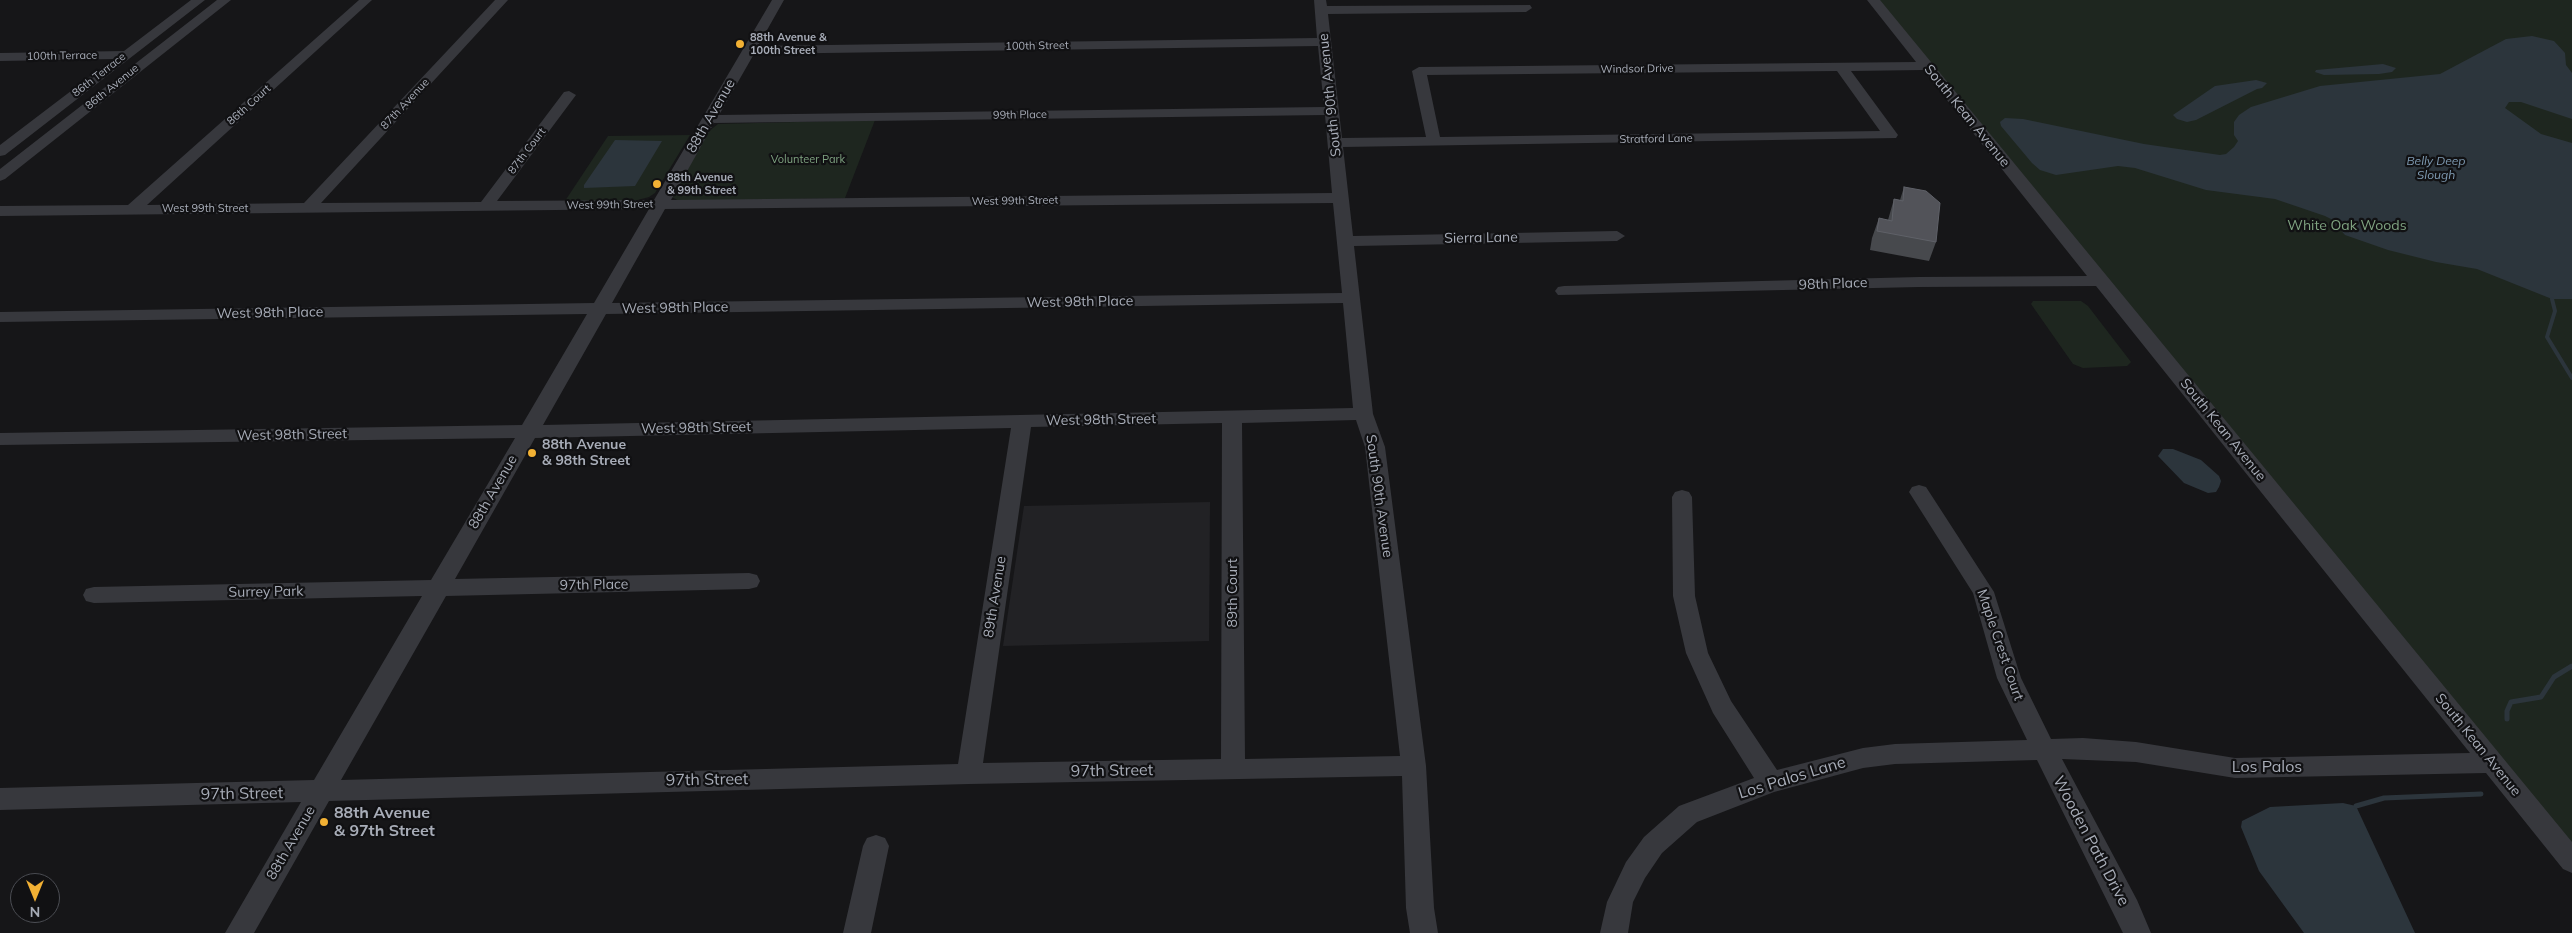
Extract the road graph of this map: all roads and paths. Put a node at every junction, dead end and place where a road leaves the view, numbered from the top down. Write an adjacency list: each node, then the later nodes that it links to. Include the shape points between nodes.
1 (199, 0): 12 (street, 86th Terrace)
2 (225, 0): 11 (street, 86th Avenue)
3 (366, 0): 27 (street, 86th Court)
4 (502, 0): 26 (street, 87th Avenue)
5 (778, 0): 10 (street, 88th Avenue)
6 (1873, 0): 15 (street, South Kean Avenue)
7 (1321, 5): 8 (street); 9 (street, South 90th Avenue)
8 (1526, 8)
9 (1324, 42): 10 (street, 100th Street); 17 (street, South 90th Avenue)
10 (749, 50): 18 (street, 88th Avenue)
11 (153, 54): 12 (street, 100th Terrace); 22 (street, 86th Avenue)
12 (125, 55): 13 (street, 100th Terrace); 21 (street, 86th Terrace)
13 (0, 57)
14 (1840, 66): 15 (street, Windsor Drive); 19 (street, Windsor Drive, via 1419,71); 19 (street, Stratford Lane, via 1892,135)
15 (1926, 66): 31 (street, South Kean Avenue)
16 (569, 95): 25 (street, 87th Court)
17 (1332, 111): 18 (street, 99th Place); 20 (street, South 90th Avenue)
18 (709, 119): 24 (street, 88th Avenue)
19 (1434, 142): 20 (street, Stratford Lane)
20 (1335, 143): 23 (street, South 90th Avenue)
21 (0, 152)
22 (0, 176)
23 (1341, 198): 24 (street, West 99th Street); 30 (street, South 90th Avenue)
24 (660, 204): 25 (street, West 99th Street); 34 (street, 88th Avenue)
25 (485, 207): 26 (street, West 99th Street)
26 (308, 208): 27 (street, West 99th Street)
27 (132, 210): 28 (street, West 99th Street)
28 (0, 211)
29 (1617, 236): 30 (street, Sierra Lane)
30 (1345, 241): 33 (street, South 90th Avenue)
31 (2102, 281): 32 (street, 98th Place); 47 (street, South Kean Avenue)
32 (1564, 291)
33 (1351, 298): 34 (street, West 98th Place); 36 (street, South 90th Avenue)
34 (600, 308): 35 (street, West 98th Place); 39 (street, 88th Avenue)
35 (0, 317)
36 (1363, 414): 37 (street, West 98th Street); 48 (street, South 90th Avenue, via 1375,447)
37 (1232, 418): 38 (street, West 98th Street); 49 (street, 89th Court)
38 (1022, 421): 39 (street, West 98th Street); 50 (street, 89th Avenue)
39 (529, 431): 40 (street, West 98th Street); 44 (street, 88th Avenue)
40 (0, 439)
41 (1919, 492): 46 (street, Maple Crest Court, via 1983,592 2009,678)
42 (1682, 497): 51 (street, via 1684,596 1697,653 1720,706)
43 (749, 581): 44 (street, 97th Place)
44 (438, 588): 45 (street, Surrey Park); 52 (street, 88th Avenue)
45 (94, 595)
46 (2043, 749): 47 (street, Los Palos, via 2105,748 2235,768); 51 (street, Los Palos Lane, via 1894,754 1863,758); 60 (street, Wooden Path Drive)
47 (2492, 763): 55 (street, South Kean Avenue)
48 (1414, 766): 49 (street, 97th Street); 58 (street, South 90th Avenue)
49 (1233, 769): 50 (street, 97th Street)
50 (969, 774): 52 (street, 97th Street)
51 (1771, 782): 59 (street, Los Palos Lane, via 1688,814 1669,829 1636,870 1620,902)
52 (322, 790): 53 (street, 97th Street); 56 (street, 88th Avenue)
53 (0, 799)
54 (876, 846): 57 (street)
55 (2572, 861)
56 (239, 933)
57 (857, 933)
58 (1424, 933)
59 (1614, 933)
60 (2137, 933)

